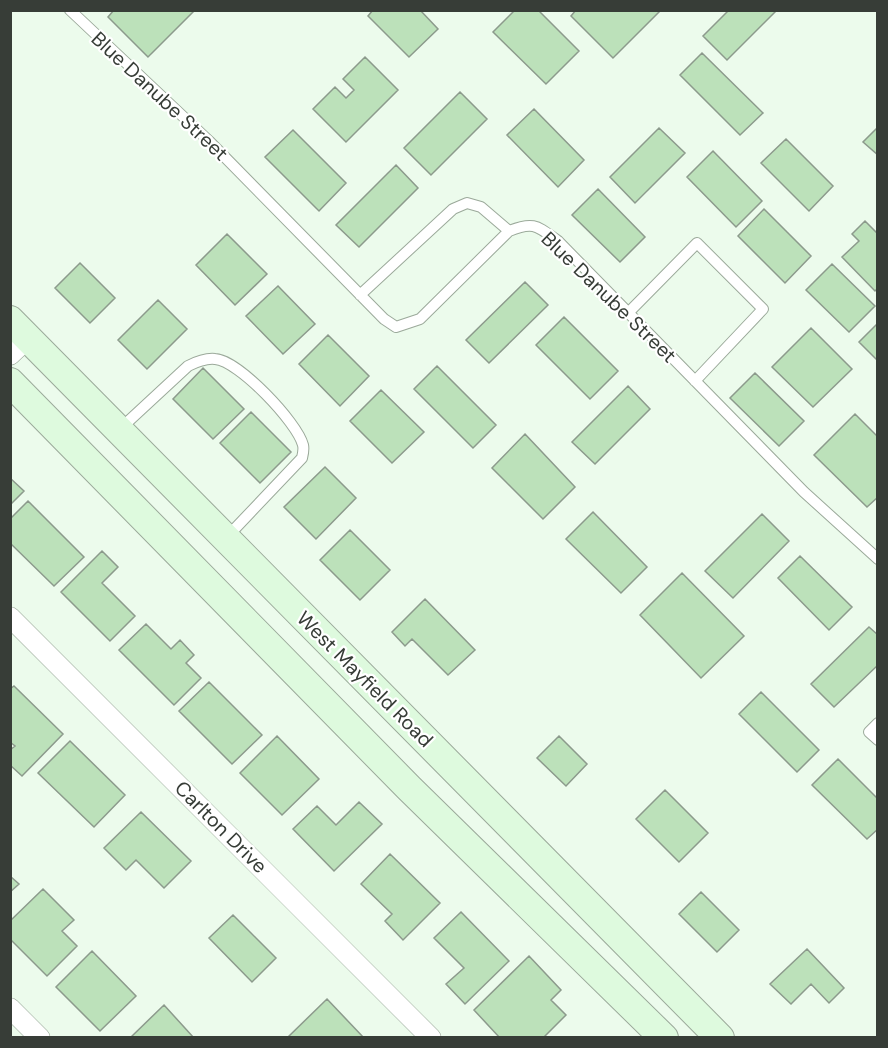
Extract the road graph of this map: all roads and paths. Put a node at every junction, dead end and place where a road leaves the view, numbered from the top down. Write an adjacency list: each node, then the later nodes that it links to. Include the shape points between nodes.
1 (70, 10): 3 (lane, Blue Danube Street, via 209,141)
2 (509, 231): 3 (lane, via 481,207 467,203 453,209); 3 (lane, Blue Danube Street, via 420,319 409,324 396,327); 4 (lane, Blue Danube Street, via 526,224 540,228 558,241)
3 (360, 295)
4 (628, 313): 6 (lane, Blue Danube Street); 6 (lane, via 697,243 763,309)
5 (16, 338): 8 (main road, West Mayfield Road)
6 (695, 381): 10 (lane, Blue Danube Street, via 804,492)
7 (10, 382): 17 (main road, via 410,788)
8 (119, 430): 9 (main road, West Mayfield Road); 9 (lane, via 188,366 215,358 230,364 283,412 303,444 302,458)
9 (226, 538): 18 (main road, West Mayfield Road)
10 (878, 559)
11 (10, 617): 16 (street, Carlton Drive)
12 (878, 723): 13 (lane, via 869,732)
13 (878, 740)
14 (10, 1008): 15 (street)
15 (40, 1038)
16 (431, 1038)
17 (664, 1038)
18 (720, 1038)

